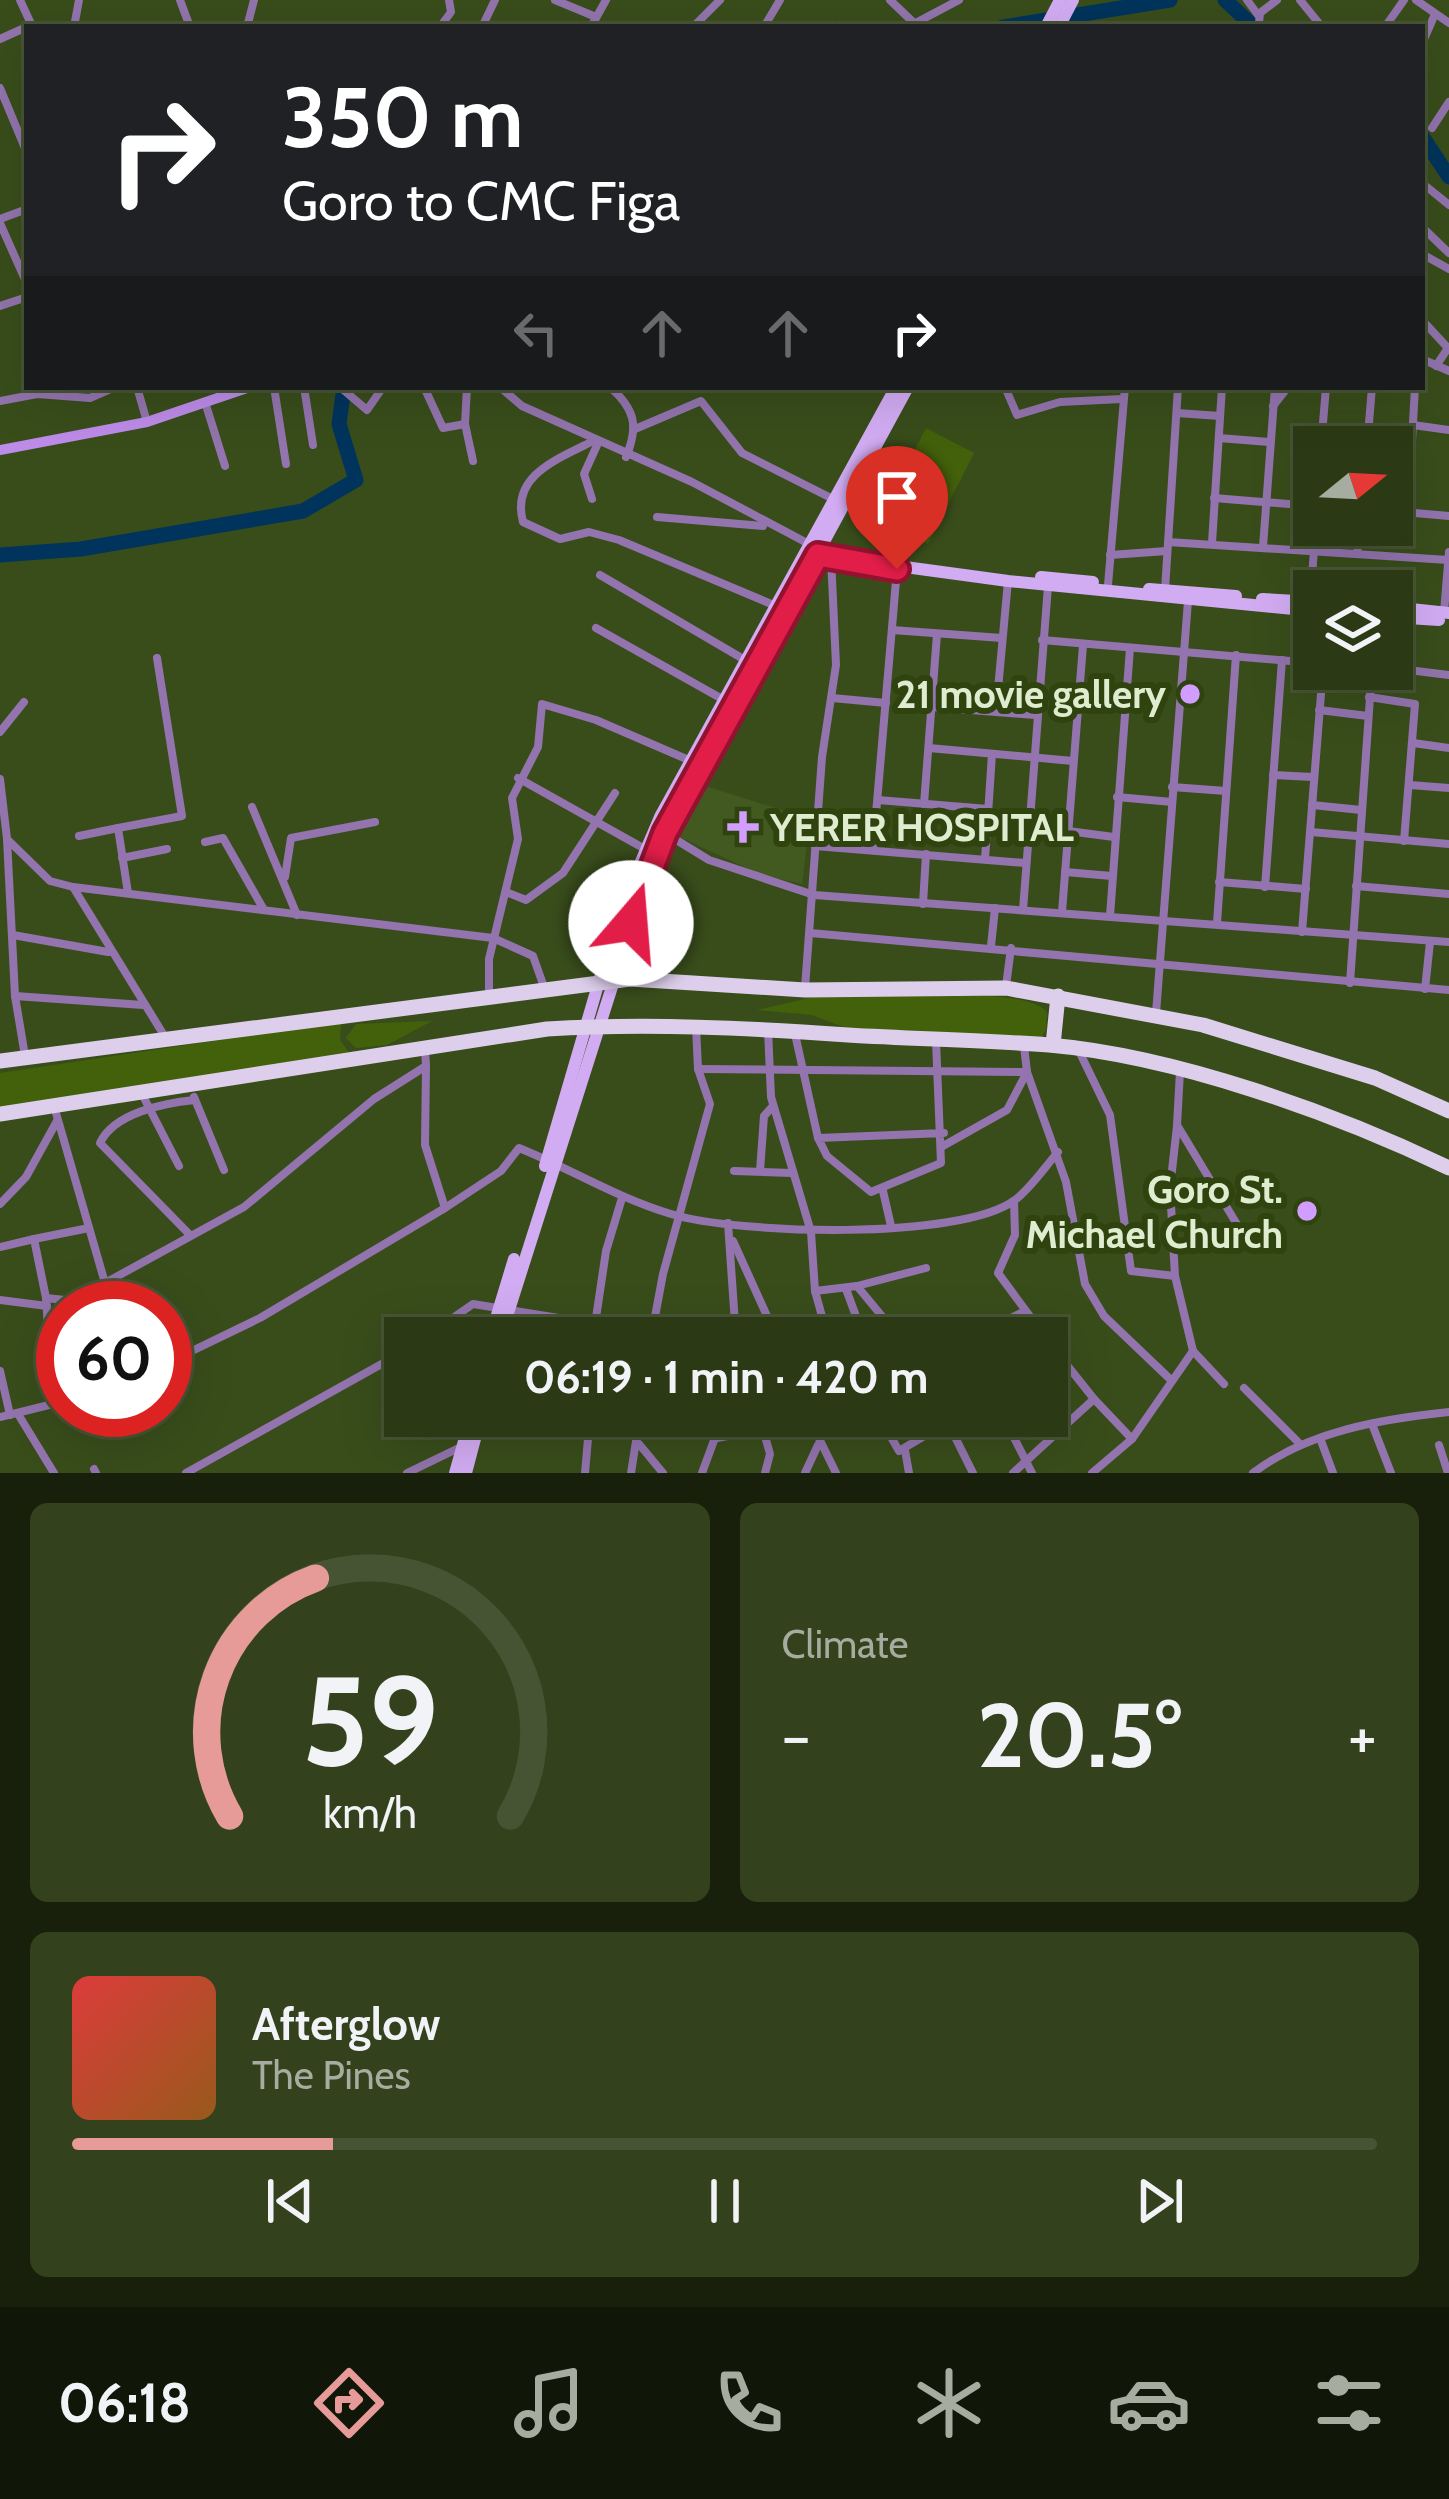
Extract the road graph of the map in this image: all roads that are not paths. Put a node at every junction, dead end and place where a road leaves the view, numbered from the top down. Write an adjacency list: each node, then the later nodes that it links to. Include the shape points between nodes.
1 (555, 0): 12 (street)
2 (606, 0): 12 (street)
3 (720, 0): 14 (street)
4 (890, 0): 15 (street)
5 (959, 0): 10 (street)
6 (1247, 0): 7 (street, via 1259,20)
7 (1277, 0)
8 (1300, 0): 16 (street)
9 (1416, 0): 11 (street)
10 (940, 4): 15 (street)
11 (1435, 14): 13 (street); 17 (street)
12 (593, 22)
13 (1449, 23)
14 (696, 24)
15 (917, 24)
16 (1320, 24)
17 (1425, 37)
18 (0, 88): 21 (street)
19 (1449, 102): 20 (street)
20 (1432, 128)
21 (24, 146)
22 (1425, 185): 23 (street)
23 (1449, 205)
24 (0, 221): 26 (street)
25 (1425, 230): 27 (street)
26 (5, 247): 28 (street)
27 (1449, 253)
28 (24, 279)
29 (1425, 323): 31 (street, via 1448,348)
30 (1425, 360): 31 (street)
31 (1436, 366): 32 (street)
32 (1449, 371)
33 (108, 390): 56 (street, via 90,398)
34 (138, 390): 61 (street)
35 (240, 390): 57 (street)
36 (274, 390): 75 (street)
37 (304, 390): 71 (street)
38 (343, 390): 39 (street, via 367,410)
39 (380, 390)
40 (425, 390): 62 (street, via 442,428)
41 (467, 390): 62 (street)
42 (503, 390): 69 (street)
43 (613, 390): 66 (street, via 628,403)
44 (894, 390): 78 (main road)
45 (906, 390): 90 (main road)
46 (1005, 390): 55 (street, via 1017,416 1060,402)
47 (1124, 390): 55 (street)
48 (1178, 390): 59 (street)
49 (1222, 390): 60 (street)
50 (1275, 390): 58 (street)
51 (1286, 390): 58 (street)
52 (1326, 390): 64 (street)
53 (1372, 390): 65 (street)
54 (1415, 390): 63 (street)
55 (1122, 399): 93 (street)
56 (0, 401)
57 (205, 401): 61 (street); 76 (street)
58 (1272, 407): 70 (street)
59 (1177, 413): 60 (street); 87 (street)
60 (1220, 416): 68 (street)
61 (147, 422): 72 (street)
62 (465, 424): 74 (street)
63 (1413, 425): 67 (street)
64 (1323, 426)
65 (1369, 426)
66 (634, 429): 73 (street); 78 (street, via 701,401 742,453)
67 (1449, 430)
68 (1219, 438): 70 (street); 77 (street)
69 (596, 442): 73 (street); 79 (street, via 584,474); 107 (street, via 536,472 521,504 524,522 560,539 608,536)
70 (1269, 442): 80 (street)
71 (313, 445)
72 (0, 450)
73 (626, 457): 85 (street, via 692,482)
74 (473, 461)
75 (286, 464)
76 (225, 466)
77 (1214, 498): 80 (street); 86 (street)
78 (833, 499): 90 (main road)
79 (592, 500)
80 (1267, 502): 81 (street); 89 (street)
81 (1293, 504)
82 (1413, 512): 83 (street)
83 (1449, 516)
84 (657, 517): 85 (street)
85 (766, 526): 90 (street)
86 (1212, 543): 87 (street); 89 (street)
87 (1168, 546): 93 (street); 103 (street)
88 (1358, 546): 92 (street)
89 (1264, 547): 91 (street)
90 (816, 550): 95 (main road); 100 (main road); 107 (main road); 130 (street, via 838,631); 169 (main road)
91 (1314, 550): 92 (street); 96 (street)
92 (1357, 554): 94 (street)
93 (1110, 555): 101 (street)
94 (1449, 556): 98 (street)
95 (897, 569): 99 (main road); 111 (street)
96 (1313, 570)
97 (600, 575): 120 (street)
98 (1448, 577): 109 (street)
99 (1008, 581): 102 (main road); 113 (street)
100 (1068, 584): 101 (main road); 102 (main road); 104 (main road)
101 (1108, 584): 103 (main road)
102 (1048, 586): 114 (street)
103 (1165, 590): 105 (main road)
104 (1188, 601): 106 (main road); 117 (street)
105 (1293, 603)
106 (1293, 604)
107 (776, 606): 120 (main road)
108 (1413, 613): 109 (main road)
109 (1447, 615)
110 (596, 628): 131 (street)
111 (892, 630): 112 (street); 133 (street)
112 (937, 634): 113 (street); 134 (street)
113 (1002, 638): 136 (street)
114 (1042, 640): 115 (street); 137 (street)
115 (1083, 645): 116 (street); 125 (street)
116 (1130, 649): 117 (street); 128 (street)
117 (1184, 651): 118 (street); 152 (street)
118 (1237, 656): 121 (street); 154 (street)
119 (157, 658): 166 (street, via 182,816)
120 (745, 660): 131 (main road)
121 (1282, 660): 122 (street); 147 (street)
122 (1293, 661)
123 (1413, 671): 124 (street)
124 (1449, 675)
125 (1079, 689): 128 (street); 146 (street)
126 (1321, 690): 135 (street)
127 (1370, 690): 129 (street)
128 (1127, 694): 156 (street)
129 (1369, 697): 138 (street); 140 (street, via 1413,701)
130 (832, 698): 133 (street); 177 (street)
131 (724, 700): 145 (main road)
132 (24, 702): 139 (street)
133 (886, 703): 157 (street)
134 (933, 707): 136 (street); 141 (street)
135 (1319, 710): 138 (street); 148 (street)
136 (996, 711): 137 (street)
137 (1035, 715): 144 (street)
138 (1368, 716): 163 (street)
139 (0, 732)
140 (1413, 742): 142 (street); 151 (street)
141 (929, 748): 143 (street); 159 (street)
142 (1449, 748)
143 (992, 754): 144 (street); 162 (street)
144 (1033, 757): 146 (street); 184 (street)
145 (691, 761): 149 (street, via 548,703 538,711 538,747); 179 (main road)
146 (1073, 761): 167 (street)
147 (1273, 775): 148 (street); 191 (street)
148 (1313, 777): 160 (street)
149 (518, 778): 165 (street); 193 (street, via 518,839)
150 (0, 779): 173 (street)
151 (1410, 785): 153 (street); 174 (street)
152 (1172, 787): 154 (street); 158 (street)
153 (1449, 788)
154 (1226, 791): 188 (street)
155 (615, 793): 165 (street)
156 (1117, 797): 158 (street); 171 (street)
157 (878, 800): 159 (street); 180 (street)
158 (1172, 802): 204 (street)
159 (924, 804): 162 (street)
160 (1312, 806): 163 (street); 168 (street)
161 (252, 807): 187 (street)
162 (988, 809): 183 (street)
163 (1360, 810): 172 (street)
164 (375, 822): 187 (street, via 291,838)
165 (598, 823): 179 (street); 193 (street, via 549,886 526,900)
166 (118, 828): 170 (street); 182 (street)
167 (1068, 831): 171 (street); 185 (street)
168 (1311, 832): 172 (street); 192 (street)
169 (665, 833): 195 (street, via 709,860); 217 (main road)
170 (79, 836)
171 (1114, 837): 186 (street)
172 (1359, 838): 174 (street); 189 (street)
173 (7, 839): 190 (street, via 50,881); 208 (street)
174 (1404, 841): 176 (street)
175 (205, 842): 200 (street, via 223,838)
176 (1449, 844)
177 (815, 846): 180 (street); 195 (street)
178 (167, 849): 182 (street)
179 (645, 849): 217 (main road)
180 (873, 849): 181 (street)
181 (926, 854): 183 (street); 197 (street)
182 (122, 858): 194 (street)
183 (985, 859): 184 (street)
184 (1025, 863): 199 (street)
185 (1065, 872): 186 (street); 201 (street)
186 (1112, 876): 203 (street)
187 (285, 877): 202 (street)
188 (1219, 882): 191 (street); 205 (street)
189 (1356, 886): 196 (street); 209 (street)
190 (73, 887): 194 (street); 215 (street)
191 (1265, 887): 192 (street)
192 (1306, 889): 206 (street)
193 (506, 892): 210 (street)
194 (128, 893): 200 (street)
195 (814, 895): 197 (street); 207 (street)
196 (1449, 895)
197 (922, 904): 198 (street)
198 (995, 908): 199 (street); 213 (street)
199 (1023, 910): 201 (street)
200 (265, 911): 202 (street)
201 (1062, 912): 203 (street)
202 (297, 915): 210 (street)
203 (1110, 916): 204 (street)
204 (1164, 919): 205 (street); 216 (street)
205 (1216, 924): 206 (street)
206 (1303, 932): 209 (street)
207 (811, 934): 213 (street); 222 (street)
208 (13, 935): 215 (street); 225 (street)
209 (1353, 936): 211 (street); 218 (street)
210 (493, 938): 219 (street, via 532,956); 224 (street)
211 (1430, 942): 212 (street); 221 (street)
212 (1449, 942)
213 (991, 946): 214 (street)
214 (1011, 948): 216 (street); 220 (street)
215 (110, 952): 227 (street)
216 (1161, 960): 218 (street); 228 (street)
217 (606, 982): 219 (highway); 222 (highway); 229 (main road)
218 (1349, 983): 221 (street)
219 (544, 987): 224 (highway)
220 (1006, 988): 222 (highway); 226 (highway)
221 (1425, 989): 223 (street)
222 (805, 990)
223 (1449, 990)
224 (489, 994): 234 (highway)
225 (15, 996): 227 (street); 239 (street)
226 (1058, 996): 228 (highway); 237 (highway)
227 (145, 1006): 234 (street)
228 (1156, 1013): 252 (highway, via 1310,1056)
229 (594, 1026): 230 (highway); 236 (highway); 260 (main road)
230 (696, 1026): 231 (highway); 242 (street)
231 (768, 1029): 232 (highway); 247 (street)
232 (795, 1030): 233 (highway); 244 (street)
233 (936, 1039): 235 (highway); 243 (street)
234 (168, 1041): 239 (highway)
235 (1024, 1044): 237 (highway); 246 (street)
236 (425, 1046): 241 (street); 249 (highway)
237 (1053, 1046): 238 (highway)
238 (1079, 1051): 245 (highway); 282 (street, via 1114,1132 1131,1271)
239 (26, 1058): 240 (highway)
240 (0, 1061)
241 (426, 1066): 271 (street, via 425,1145); 278 (street, via 244,1207)
242 (698, 1069): 247 (street); 272 (street, via 710,1104)
243 (937, 1069): 244 (street); 246 (street); 256 (street)
244 (800, 1071): 247 (street); 257 (street)
245 (1180, 1071): 255 (street); 262 (highway, via 1341,1121)
246 (1027, 1072): 258 (street, via 1001,1116); 259 (street)
247 (768, 1073): 250 (street)
248 (142, 1092): 249 (highway); 251 (street); 253 (highway)
249 (192, 1092): 251 (street); 263 (street)
250 (773, 1106): 265 (street, via 764,1116); 266 (street)
251 (148, 1110): 261 (street); 278 (street, via 100,1143)
252 (1449, 1111)
253 (56, 1113): 254 (highway); 270 (street, via 26,1177); 275 (street)
254 (0, 1114)
255 (1178, 1125): 274 (street); 282 (street, via 1170,1188)
256 (944, 1132): 257 (street); 258 (street)
257 (818, 1138): 267 (street, via 859,1186)
258 (944, 1146): 267 (street, via 940,1163)
259 (1058, 1152): 269 (street); 311 (street, via 1085,1284 1104,1316)
260 (551, 1161): 268 (street); 271 (street, via 519,1148 501,1172); 291 (main road)
261 (179, 1166)
262 (1449, 1168)
263 (224, 1170)
264 (734, 1171): 265 (street)
265 (760, 1171): 266 (street)
266 (792, 1173): 277 (street)
267 (883, 1191): 273 (street)
268 (622, 1198): 272 (street); 297 (street)
269 (1014, 1202): 273 (street); 292 (street, via 1015,1235 998,1273)
270 (0, 1204)
271 (445, 1208): 306 (street)
272 (677, 1216): 276 (street); 298 (street)
273 (890, 1226): 277 (street)
274 (1238, 1226)
275 (89, 1228): 279 (street); 284 (street)
276 (729, 1229): 277 (street); 299 (street); 300 (street)
277 (812, 1232): 288 (street)
278 (190, 1234): 285 (street)
279 (34, 1239): 280 (street); 283 (street)
280 (0, 1247)
281 (926, 1268): 286 (street)
282 (1175, 1276): 307 (street)
283 (42, 1281)
284 (104, 1281)
285 (108, 1281)
286 (857, 1286): 287 (street); 303 (street)
287 (846, 1289): 288 (street); 302 (street)
288 (814, 1291): 301 (street)
289 (0, 1300): 290 (street)
290 (36, 1302)
291 (502, 1309): 293 (street, via 463,1306); 294 (main road); 295 (main road); 296 (street)
292 (1023, 1312): 304 (street); 305 (street)
293 (450, 1317)
294 (499, 1317)
295 (501, 1317)
296 (548, 1317)
297 (596, 1317)
298 (656, 1317)
299 (735, 1317)
300 (768, 1317)
301 (822, 1317)
302 (856, 1317)
303 (883, 1317)
304 (1013, 1317)
305 (1027, 1317)
306 (192, 1351)
307 (1193, 1351): 311 (street); 312 (street)
308 (384, 1363): 338 (street)
309 (1068, 1370): 314 (street)
310 (0, 1371): 316 (street)
311 (1171, 1379): 329 (street)
312 (1224, 1384)
313 (1244, 1388): 333 (street)
314 (1094, 1399): 329 (street); 336 (street)
315 (1449, 1412): 317 (street)
316 (10, 1415): 337 (street)
317 (1372, 1424): 328 (street); 356 (street)
318 (470, 1437): 331 (main road)
319 (472, 1437): 331 (main road)
320 (588, 1437): 342 (street)
321 (638, 1437): 330 (street)
322 (816, 1437): 332 (street)
323 (888, 1437): 335 (street)
324 (926, 1437): 335 (street)
325 (955, 1437): 350 (street)
326 (1013, 1437): 336 (street)
327 (717, 1438): 345 (street); 346 (street, via 763,1429)
328 (1320, 1438): 333 (street); 355 (street)
329 (1132, 1439): 353 (street)
330 (638, 1442): 343 (street); 344 (street)
331 (469, 1444): 339 (street); 340 (main road); 341 (main road)
332 (819, 1444): 347 (street); 348 (street)
333 (1300, 1444): 354 (street)
334 (1439, 1445): 357 (street)
335 (905, 1450): 349 (street)
336 (1024, 1460): 351 (street); 352 (street)
337 (55, 1473)
338 (186, 1473)
339 (407, 1473)
340 (455, 1473)
341 (466, 1473)
342 (584, 1473)
343 (631, 1473)
344 (663, 1473)
345 (702, 1473)
346 (765, 1473)
347 (806, 1473)
348 (836, 1473)
349 (909, 1473)
350 (973, 1473)
351 (1013, 1473)
352 (1032, 1473)
353 (1092, 1473)
354 (1253, 1473)
355 (1333, 1473)
356 (1391, 1473)
357 (1448, 1473)

